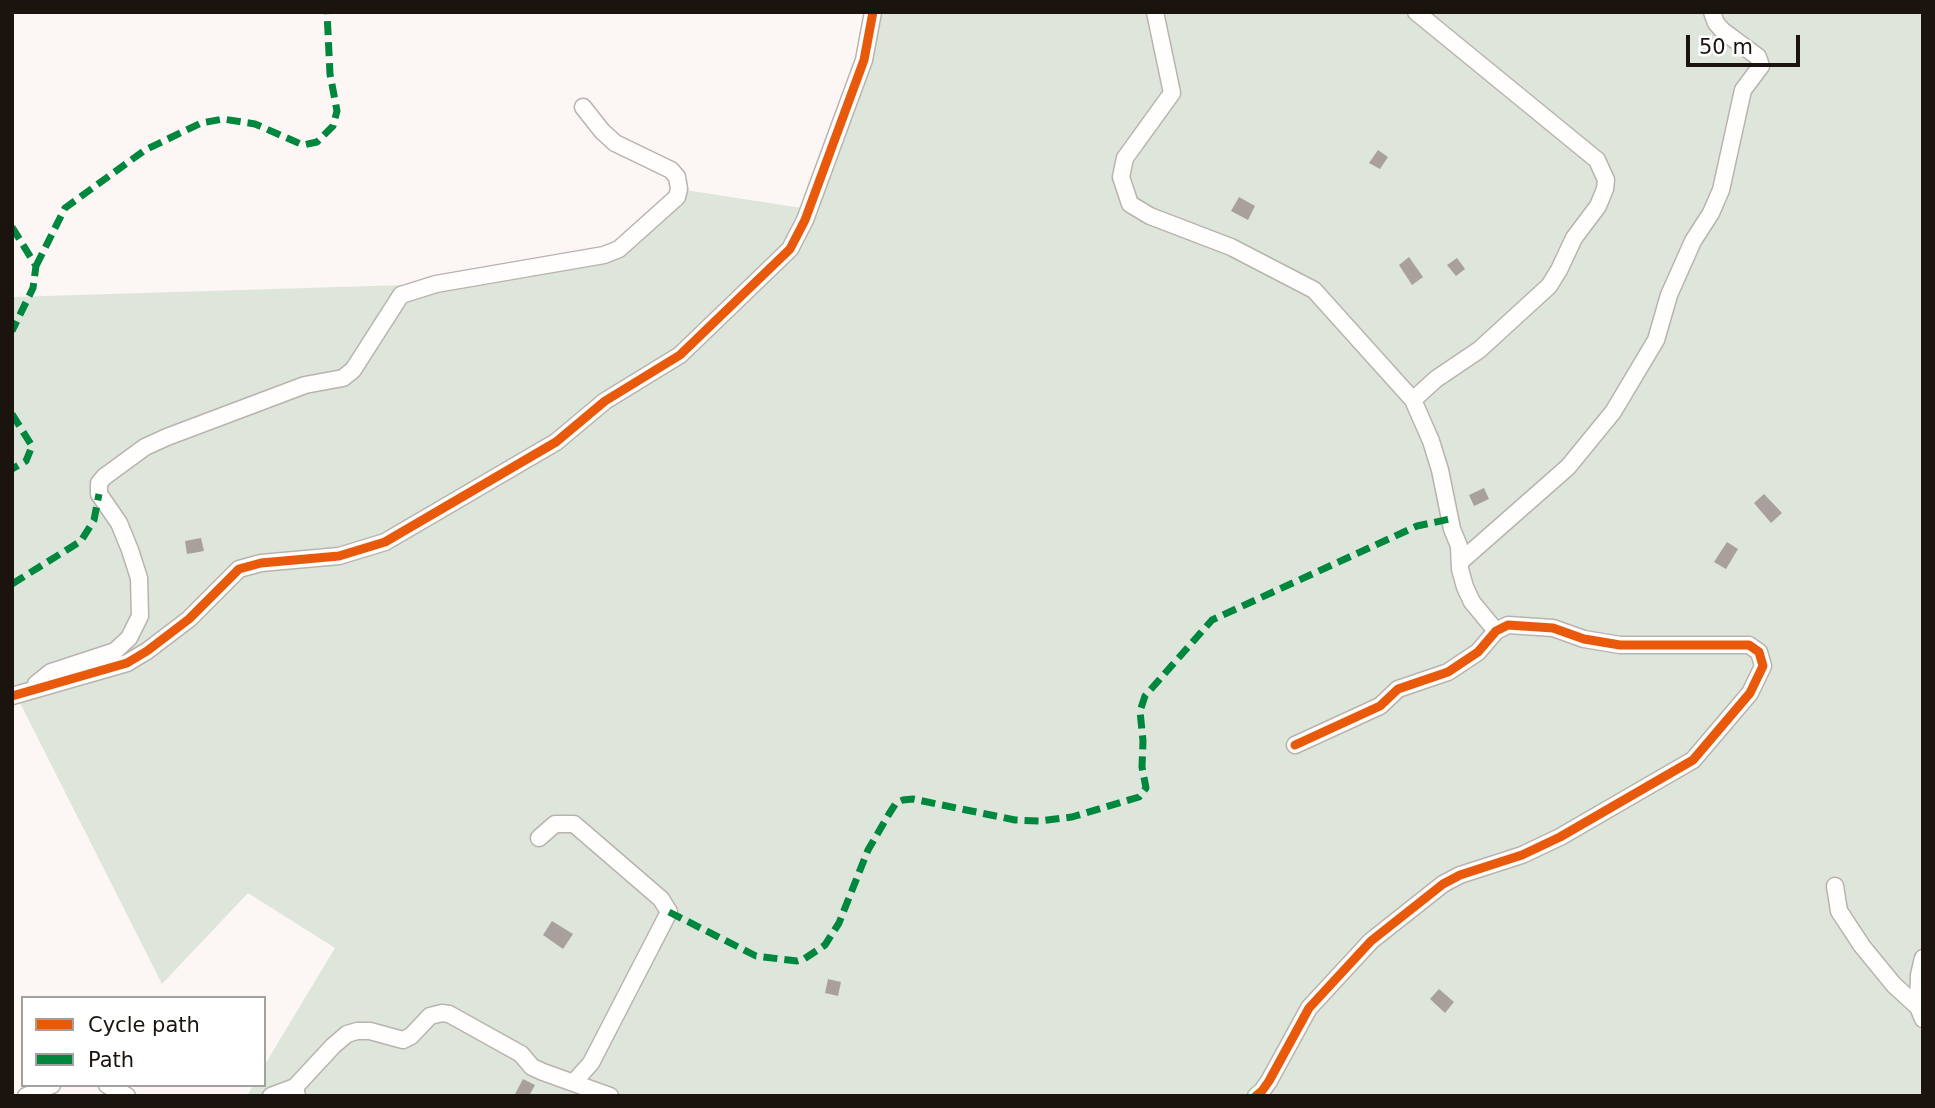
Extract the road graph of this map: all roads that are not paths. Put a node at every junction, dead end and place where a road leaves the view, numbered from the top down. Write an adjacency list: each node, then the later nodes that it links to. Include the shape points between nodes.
1 (873, 12): 9 (street, via 864,60 790,249 680,355 606,401 556,442 386,542 339,556 239,569 189,619 127,663)
2 (1155, 12): 6 (street, via 1172,93 1125,158 1121,177 1130,204 1231,247 1314,290)
3 (1416, 12): 6 (street, via 1597,160 1605,189 1549,286 1479,350)
4 (1712, 12): 7 (street, via 1723,31 1758,57 1761,66 1743,90 1721,190 1669,295 1656,340 1613,412 1568,467)
5 (583, 107): 9 (street, via 615,142 671,170 677,177 677,197 620,249 604,255 436,284 401,295 354,370 343,378 305,385 167,437 104,477 99,494 130,550 139,578 140,616 129,638 115,651 51,672)
6 (1413, 400): 7 (street, via 1434,451)
7 (1460, 562): 8 (street, via 1472,602)
8 (1496, 631): 11 (street, via 1478,652 1448,672 1398,689 1381,706); 24 (street, via 1508,625 1553,628 1619,645 1749,645 1759,652 1763,666 1750,693 1693,760 1550,841 1443,884 1371,941 1309,1008)
9 (29, 690): 10 (street)
10 (12, 696)
11 (1295, 745)
12 (539, 838): 16 (street, via 555,824 574,824 661,899 669,912 591,1063)
13 (1835, 886): 15 (street, via 1839,911 1862,946)
14 (1923, 958): 15 (street)
15 (1921, 1013)
16 (574, 1082): 19 (street, via 532,1067 521,1054 442,1013 430,1016 403,1040 370,1031 347,1034); 23 (street)
17 (47, 1087): 20 (street)
18 (111, 1087): 21 (street)
19 (296, 1091): 22 (street)
20 (26, 1096)
21 (127, 1096)
22 (271, 1096)
23 (610, 1096)
24 (1256, 1096)

